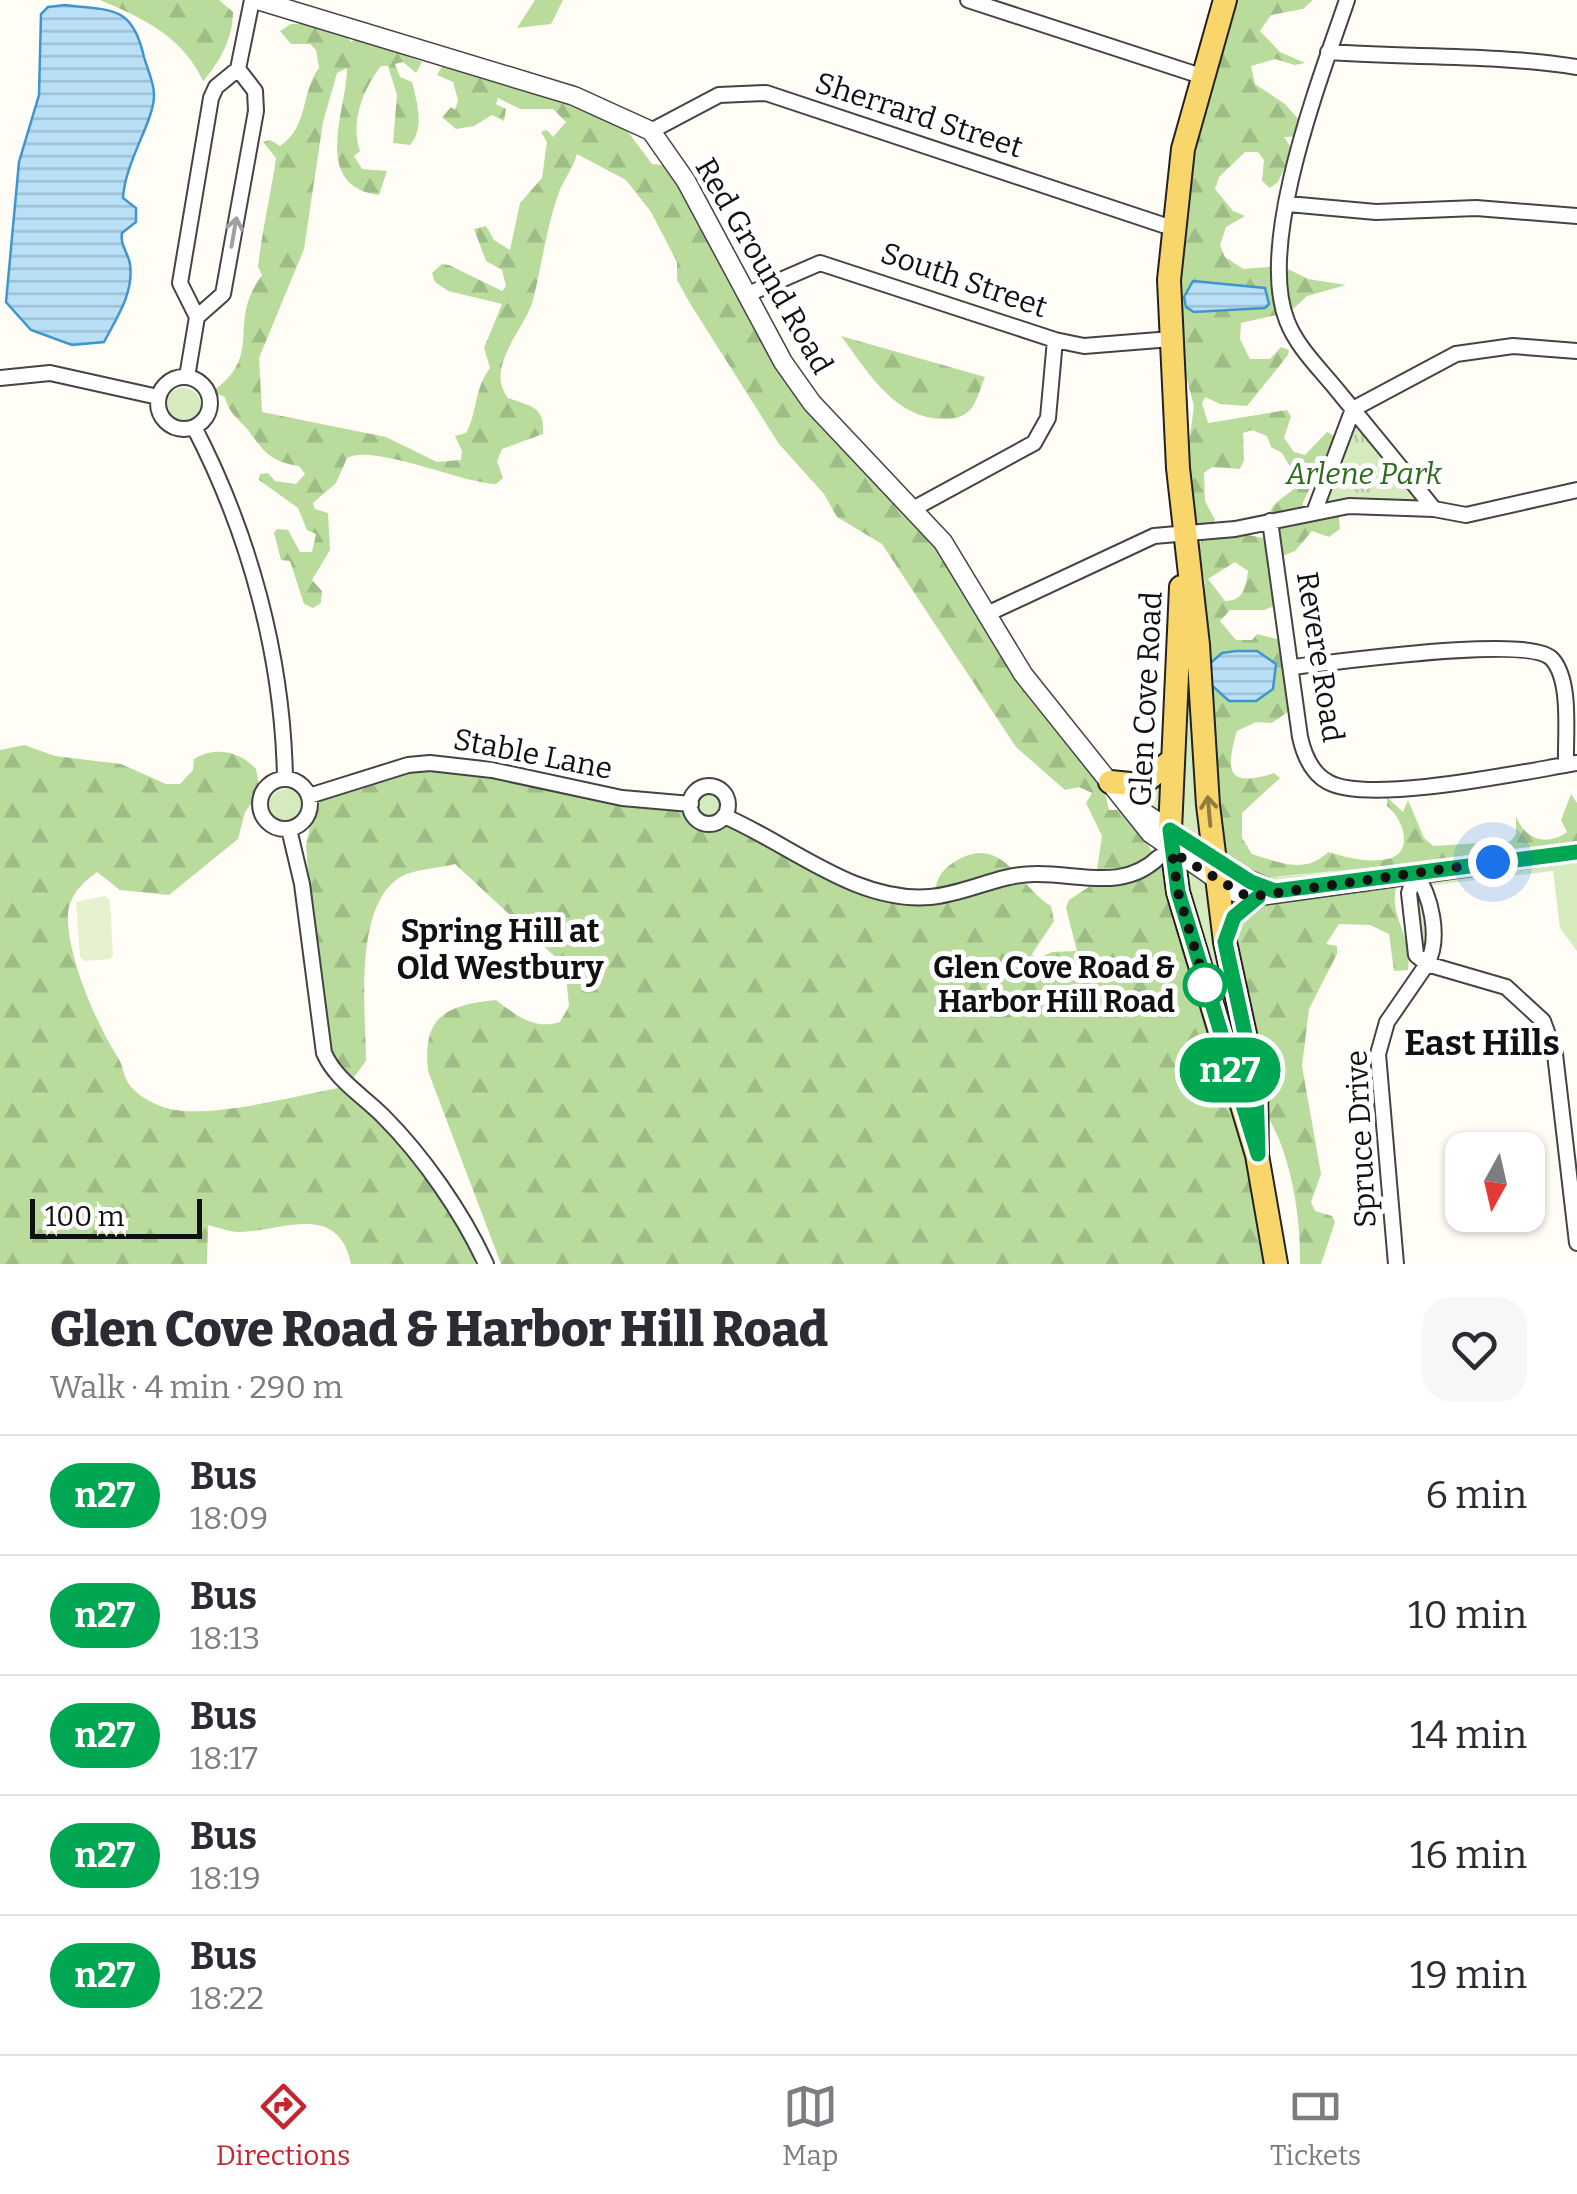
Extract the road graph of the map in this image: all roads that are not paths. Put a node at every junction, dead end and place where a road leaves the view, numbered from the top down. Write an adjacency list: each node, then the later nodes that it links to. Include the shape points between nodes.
1 (255, 0): 7 (street); 9 (street, via 574,96)
2 (968, 0): 8 (street)
3 (1224, 0): 8 (main road, Glen Cove Road)
4 (1347, 0): 5 (street)
5 (1328, 52): 6 (street); 10 (street)
6 (1577, 66)
7 (238, 69): 14 (street, via 211,98 184,245 181,292); 14 (street, one-way to 7, via 223,294 256,111 255,91)
8 (1201, 76): 12 (main road, Glen Cove Road)
9 (651, 131): 12 (street, Sherrard Street, via 719,94 766,94); 13 (street, Red Ground Road, via 686,181)
10 (1288, 204): 11 (street); 21 (street, via 1285,315)
11 (1577, 216)
12 (1172, 228): 15 (main road, Glen Cove Road)
13 (746, 294): 16 (street, South Street, via 820,263); 24 (street, Red Ground Road, via 812,403)
14 (197, 317): 18 (street)
15 (1170, 338): 16 (street, South Street, via 1084,346); 28 (main road, Glen Cove Road)
16 (1055, 340): 24 (street, via 1048,418 1034,444)
17 (1577, 351): 21 (street, via 1512,346 1456,354)
18 (186, 377): 20 (street, via 166,384); 22 (street, via 202,384 210,399 207,416)
19 (0, 378): 20 (street, via 50,373)
20 (158, 397): 22 (street, via 164,420 178,429)
21 (1353, 410): 25 (street); 26 (street)
22 (194, 427): 33 (street, via 232,509 280,680)
23 (1577, 490): 25 (street, via 1466,515)
24 (913, 509): 29 (street, Red Ground Road, via 950,552)
25 (1434, 509): 26 (street)
26 (1314, 510): 27 (street)
27 (1270, 521): 28 (street); 30 (street, Revere Road)
28 (1184, 534): 29 (street, via 1149,537); 31 (main road, Glen Cove Road); 41 (main road, Glen Cove Road, one-way to 28)
29 (988, 614): 34 (street, Red Ground Road, via 1023,674)
30 (1292, 668): 32 (street, Revere Road, via 1304,752 1321,777 1338,787 1438,785); 32 (street, via 1535,648 1554,661 1560,676)
31 (1171, 762): 34 (main road, via 1141,785); 39 (main road, Glen Cove Road)
32 (1571, 764)
33 (286, 779): 35 (street); 38 (street, via 265,789 260,806 269,823)
34 (1117, 791): 39 (street, Red Ground Road); 39 (street, Red Ground Road)
35 (309, 796): 36 (street, Stable Lane, via 430,763); 38 (street, via 306,817)
36 (691, 804): 37 (street, Stable Lane, via 703,823); 37 (street, Stable Lane, via 701,789 713,787 727,798)
37 (724, 816): 39 (street, Stable Lane, via 837,876 914,897 1030,874 1131,877)
38 (289, 829): 49 (street, via 328,1061 407,1144)
39 (1167, 846): 41 (street); 46 (main road, Glen Cove Road)
40 (1577, 852): 42 (street)
41 (1216, 870): 43 (street, via 1245,896); 44 (main road, Glen Cove Road)
42 (1415, 872): 43 (street); 45 (street, via 1409,893 1414,939)
43 (1267, 894): 44 (street, via 1234,917)
44 (1225, 942): 46 (main road, Glen Cove Road, via 1256,1085)
45 (1426, 964): 47 (street, via 1506,987 1543,1021 1555,1054); 51 (street, Spruce Drive, via 1386,1022 1378,1054)
46 (1258, 1154): 50 (main road, Glen Cove Road)
47 (1574, 1211): 48 (street)
48 (1577, 1243)
49 (486, 1264)
50 (1276, 1264)
51 (1396, 1264)

